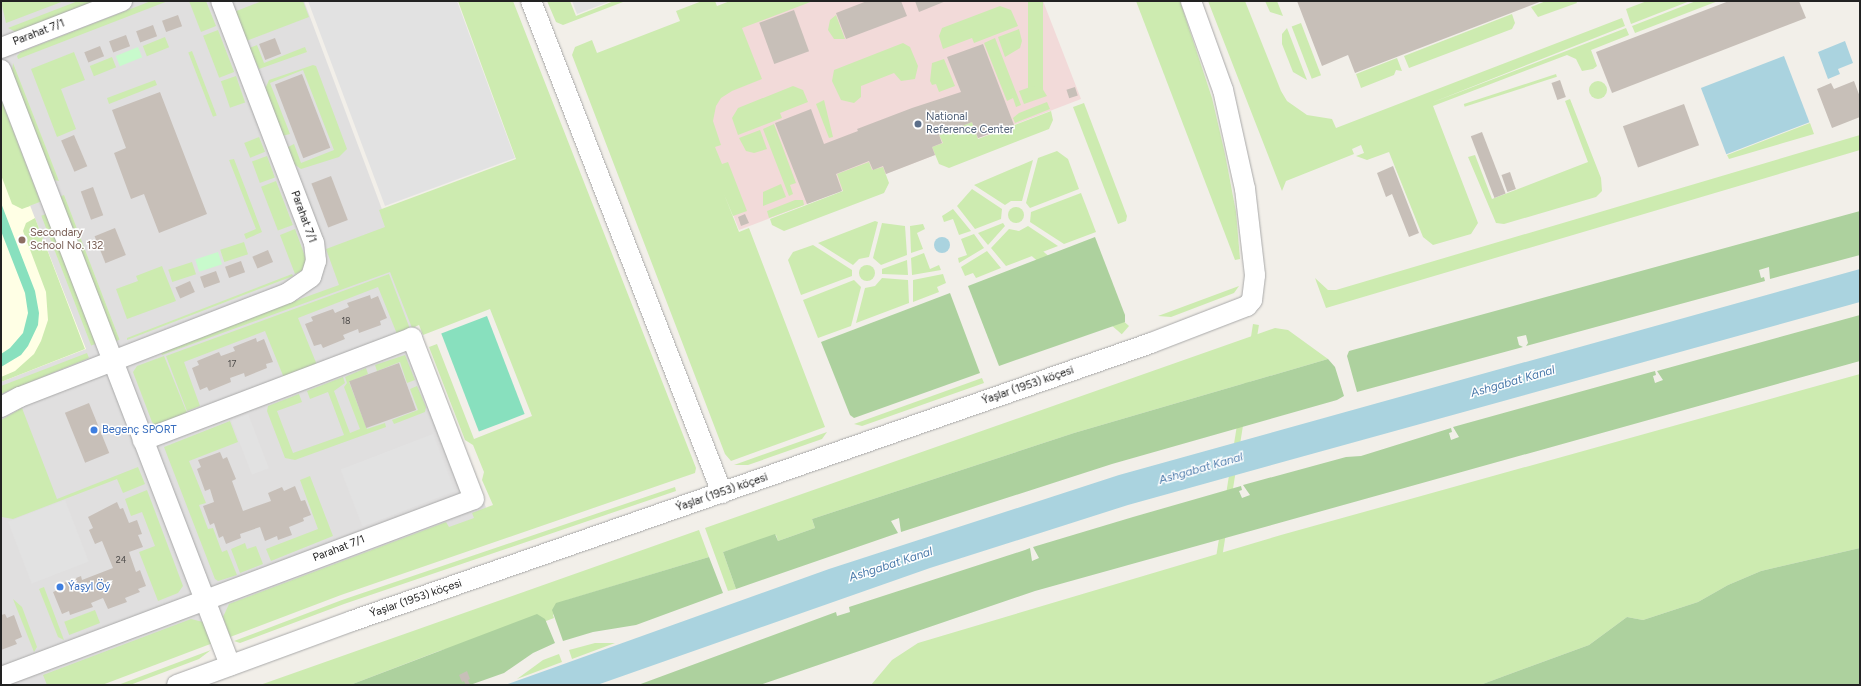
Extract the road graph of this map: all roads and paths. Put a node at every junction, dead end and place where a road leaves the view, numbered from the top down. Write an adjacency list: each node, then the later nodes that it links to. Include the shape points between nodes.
1 (122, 1): 5 (street, Parahat 7/1)
2 (221, 1): 7 (street, Parahat 7/1, via 314,243 314,270 307,282 288,293)
3 (531, 1): 10 (street)
4 (1191, 1): 10 (street, Ýaşlar (1953) köçesi, via 1223,90 1246,197 1254,288 1252,300 1247,306 1221,318)
5 (1, 48)
6 (1, 70): 7 (street)
7 (113, 361): 8 (street, Parahat 7/1, via 20,397); 9 (street)
8 (1, 407)
9 (143, 440): 11 (street); 11 (street, Parahat 7/1, via 412,338 474,499)
10 (722, 493): 12 (street, Ýaşlar (1953) köçesi)
11 (205, 600): 12 (street); 13 (street, Parahat 7/1)
12 (230, 665): 14 (street, Ýaşlar (1953) köçesi)
13 (1, 677)
14 (177, 685)

